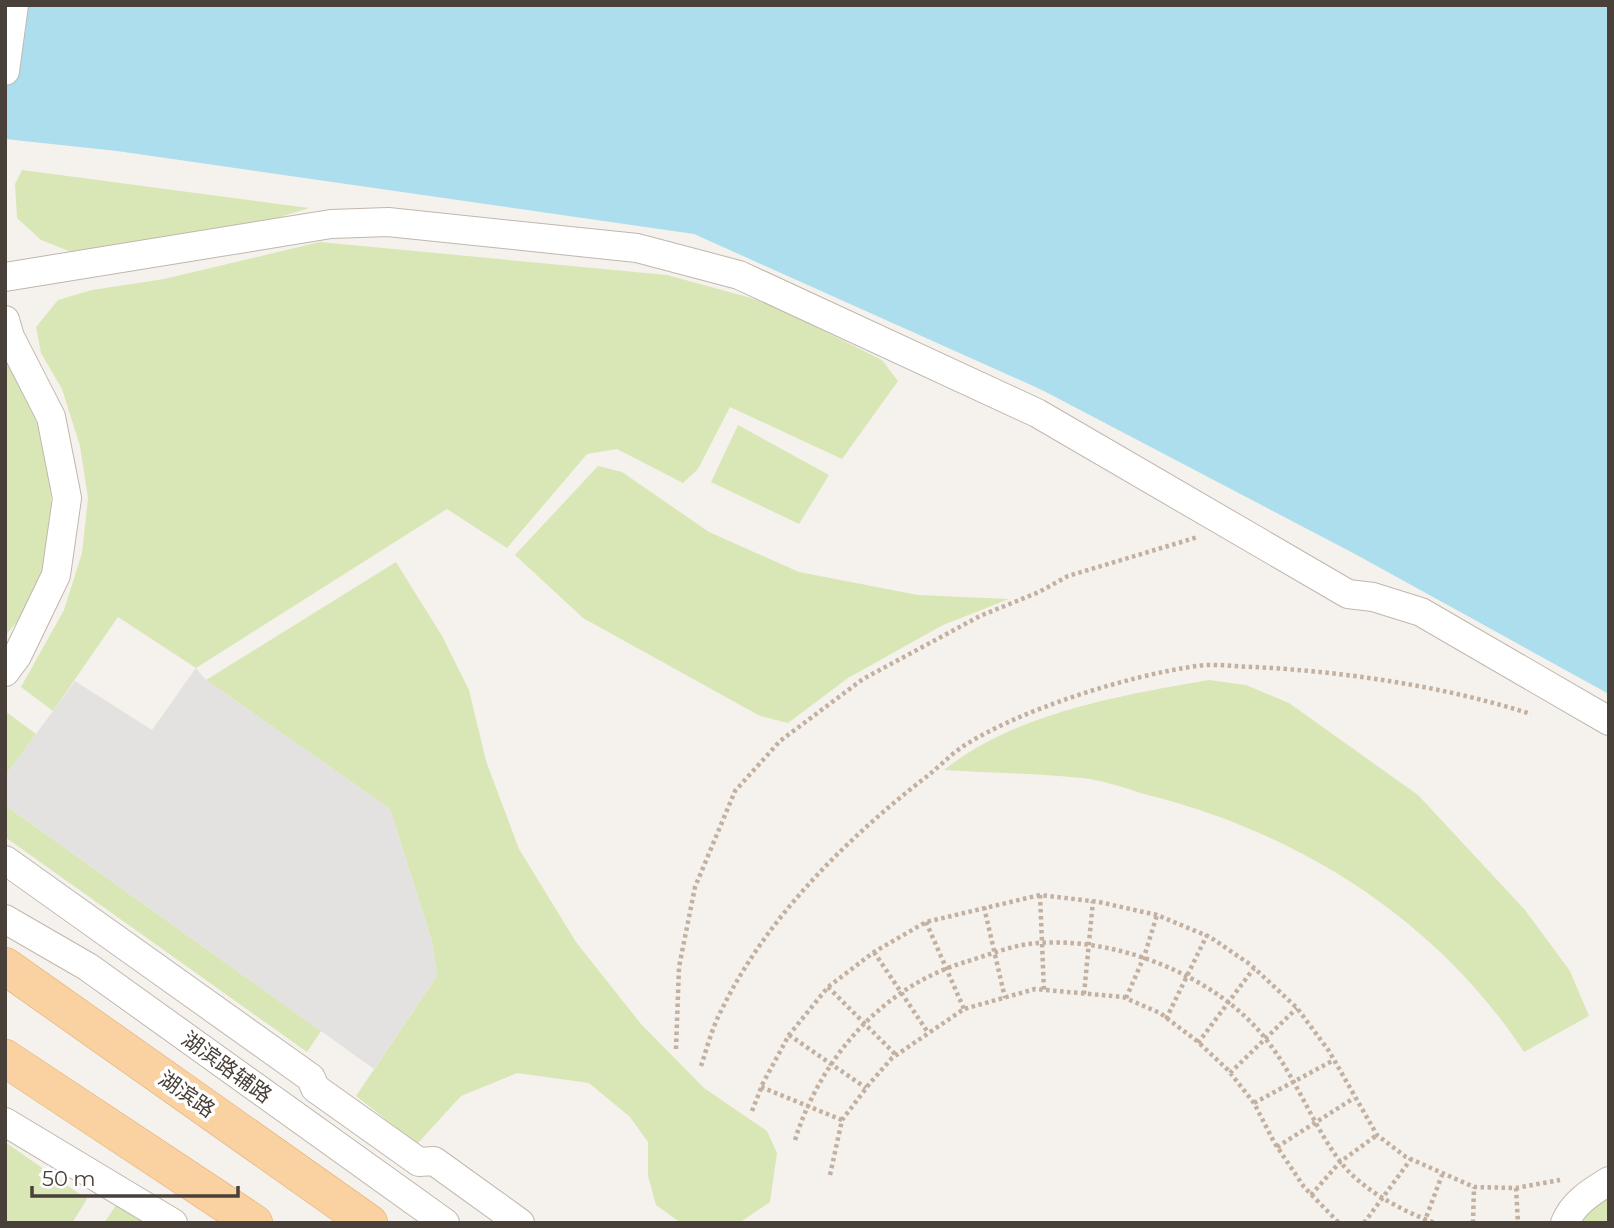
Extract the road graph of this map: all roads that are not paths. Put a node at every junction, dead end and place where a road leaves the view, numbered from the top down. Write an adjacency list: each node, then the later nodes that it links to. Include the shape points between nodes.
1 (15, 5): 2 (street)
2 (5, 71)
3 (5, 277): 6 (street, via 331,224 388,222 637,248 739,275 1037,413 1348,594 1420,612)
4 (5, 320): 5 (street, via 51,417 67,498 56,575)
5 (5, 672)
6 (1609, 722)
7 (5, 860): 17 (street, via 311,1078 315,1088 419,1163 434,1161)
8 (5, 919): 16 (street, 湖滨路辅路, via 88,967)
9 (5, 966): 15 (main road, 湖滨路)
10 (5, 1059): 14 (main road)
11 (5, 1122): 13 (street)
12 (1600, 1187): 18 (street, via 1569,1213)
13 (173, 1223)
14 (254, 1223)
15 (369, 1223)
16 (445, 1223)
17 (520, 1223)
18 (1565, 1223)

